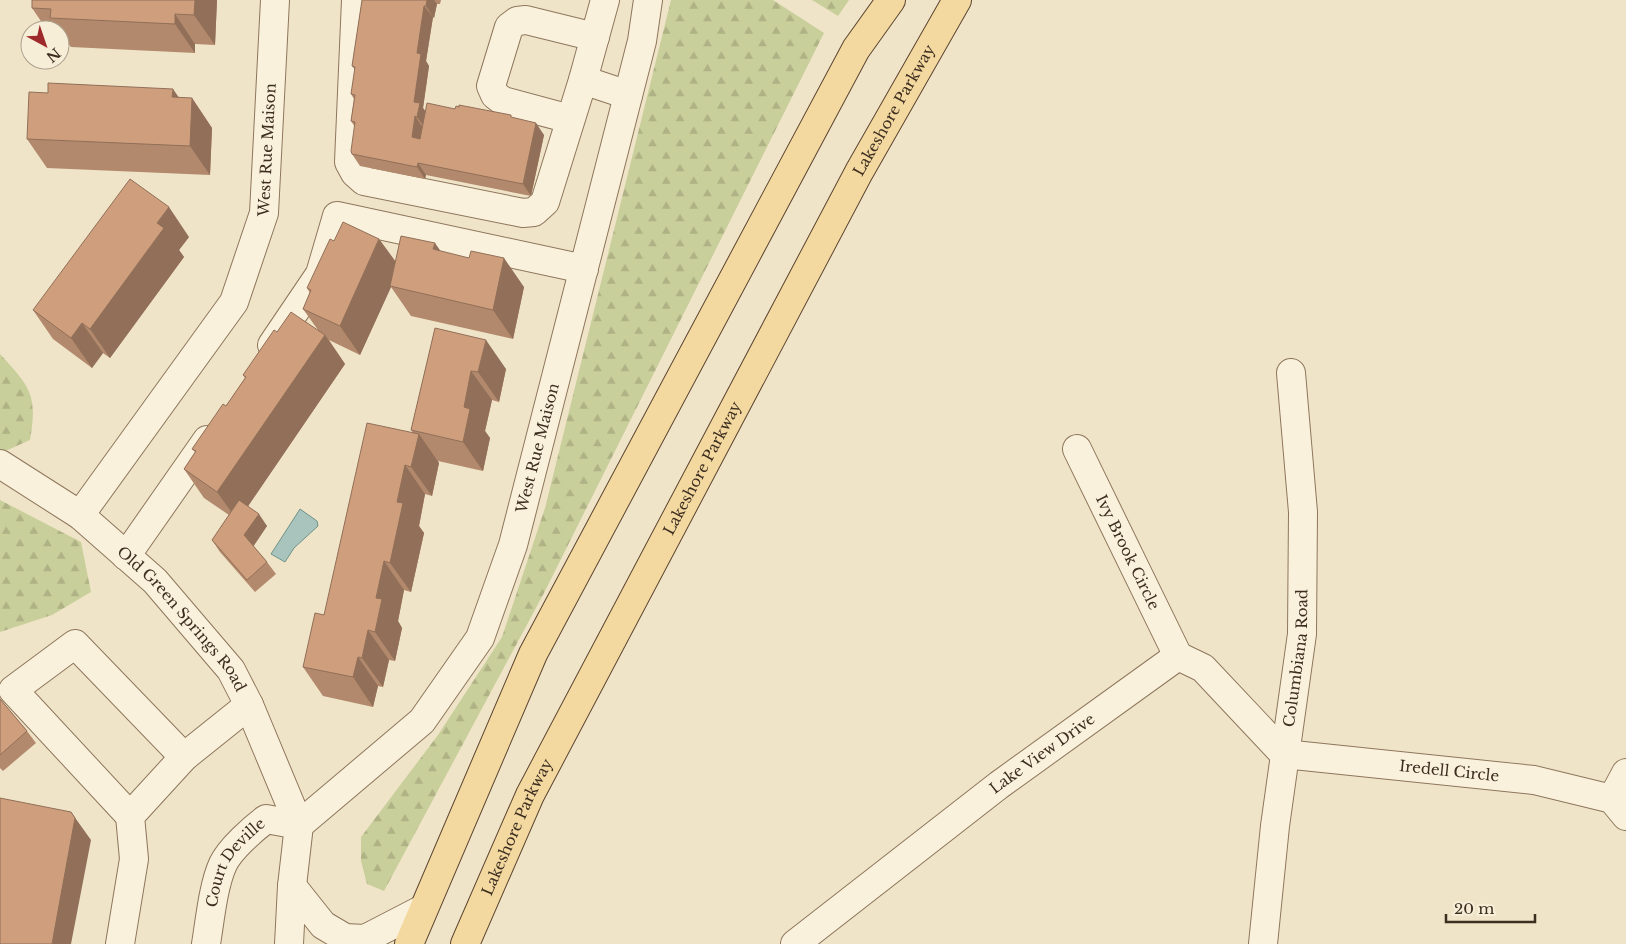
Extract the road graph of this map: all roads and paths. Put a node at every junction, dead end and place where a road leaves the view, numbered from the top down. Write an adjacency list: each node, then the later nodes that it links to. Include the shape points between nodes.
1 (274, 0): 17 (street, West Rue Maison, via 264,214 234,302)
2 (356, 0): 10 (street, via 349,162 364,181 523,213 534,212 545,202)
3 (605, 0): 7 (street)
4 (648, 0): 9 (street, West Rue Maison, via 642,41)
5 (891, 0): 28 (main road, via 856,49 533,654)
6 (957, 0): 33 (main road, Lakeshore Parkway, via 859,172 530,795)
7 (595, 37): 8 (street); 10 (street, via 517,20 509,27 491,86 503,101)
8 (583, 80): 9 (street); 10 (street)
9 (628, 95): 11 (street, West Rue Maison)
10 (570, 119)
11 (584, 269): 12 (street, via 337,216 320,274); 26 (street, West Rue Maison, via 514,545 480,638 422,721)
12 (258, 366)
13 (1291, 373): 21 (street, Columbiana Road, via 1303,512 1302,634)
14 (220, 421): 18 (street)
15 (1077, 449): 19 (street, Ivy Brook Circle)
16 (0, 464): 17 (street, Old Green Springs Road)
17 (80, 515): 18 (street, Old Green Springs Road)
18 (126, 556): 20 (street, Old Green Springs Road, via 155,581 231,670)
19 (1178, 656): 21 (street, via 1203,668); 34 (street, Lake View Drive, via 999,785)
20 (249, 706): 22 (street); 26 (street, Old Green Springs Road)
21 (1284, 754): 24 (street, Iredell Circle, via 1534,780); 35 (street, Columbiana Road)
22 (184, 757): 25 (street); 25 (street, via 75,644 13,690)
23 (1626, 773): 24 (street, Iredell Circle)
24 (1619, 808)
25 (130, 816): 29 (street, via 134,859)
26 (300, 825): 27 (street); 30 (street, Court Deville, via 266,819 247,834 223,863)
27 (292, 886): 28 (street, via 323,925 345,938 365,939); 31 (street)
28 (424, 909): 32 (main road)
29 (120, 944)
30 (206, 944)
31 (289, 944)
32 (409, 944)
33 (465, 944)
34 (795, 944)
35 (1263, 944)

